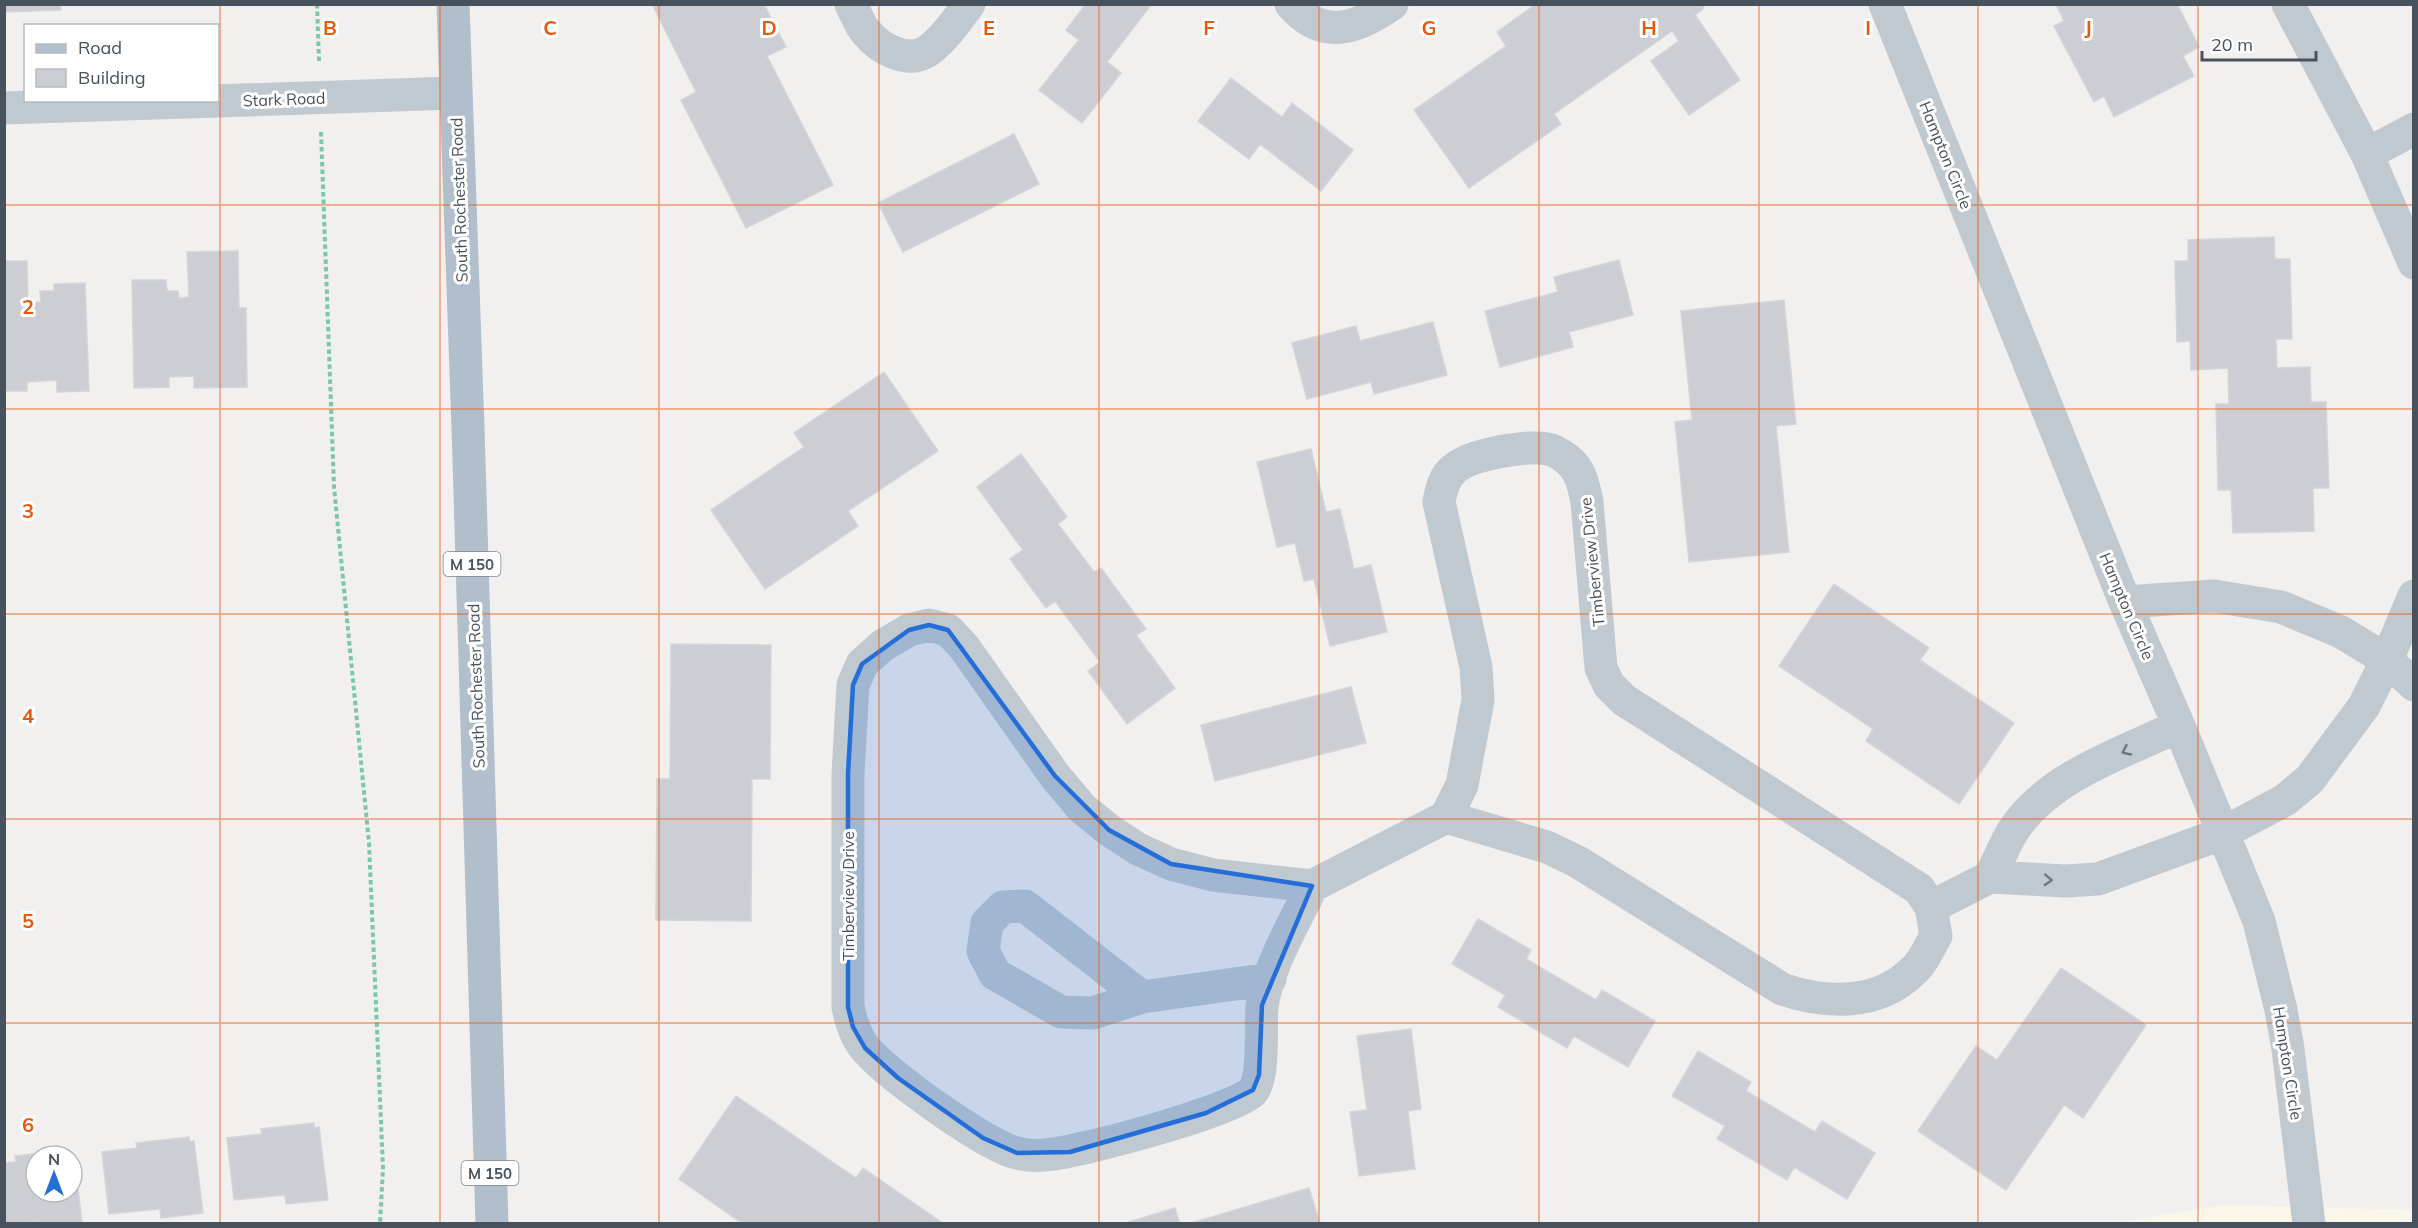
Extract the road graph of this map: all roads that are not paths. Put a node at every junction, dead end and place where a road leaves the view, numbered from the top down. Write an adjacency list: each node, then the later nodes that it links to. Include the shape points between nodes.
1 (453, 4): 8 (main road, South Rochester Road / M 150)
2 (851, 4): 3 (street, via 866,33 887,51 906,56 927,52)
3 (969, 4)
4 (1291, 4): 5 (street, via 1301,16 1327,29 1353,25)
5 (1392, 4)
6 (1885, 4): 16 (street, Hampton Circle)
7 (2288, 4): 13 (street)
8 (455, 93): 9 (street, Stark Road); 27 (main road, South Rochester Road / M 150)
9 (219, 101)
10 (194, 102): 11 (street, Stark Road)
11 (4, 108)
12 (2414, 129): 13 (street)
13 (2367, 154): 14 (street)
14 (2414, 263)
15 (2414, 596): 17 (street)
16 (2125, 602): 17 (street, via 2214,596 2281,607 2341,632); 19 (street, Hampton Circle)
17 (2387, 660): 18 (street); 21 (street, via 2364,705 2310,779 2285,800)
18 (2414, 685)
19 (2179, 726): 21 (street, Hampton Circle); 22 (street, one-way to 22, via 2074,776 2041,799 2014,830)
20 (1446, 817): 23 (street); 24 (street, via 1547,847 1578,862 1782,989 1804,996 1826,1000 1861,998 1893,988 1915,970 1936,936); 24 (street, Timberview Drive, via 1462,785 1478,700 1476,667 1439,502 1442,485 1454,469 1476,458 1529,447 1551,449 1570,461 1581,476 1587,502 1601,668 1609,685 1624,700 1919,889)
21 (2222, 834): 22 (street, one-way to 21, via 2098,879); 28 (street, Hampton Circle, via 2259,921 2281,1010)
22 (1990, 877): 24 (street)
23 (1312, 886): 25 (street, Timberview Drive); 25 (street, Timberview Drive, via 1213,875 1171,864 1109,830 1082,808 1055,776 948,630 928,625 909,630 862,664 853,685 848,774 848,1006 853,1027 865,1048 898,1078 1000,1147 1044,1155 1070,1152 1206,1113 1240,1100 1253,1090 1259,1075 1262,1005)
24 (1931, 908)
25 (1270, 979): 26 (street)
26 (1142, 997)
27 (492, 1224)
28 (2309, 1224)

